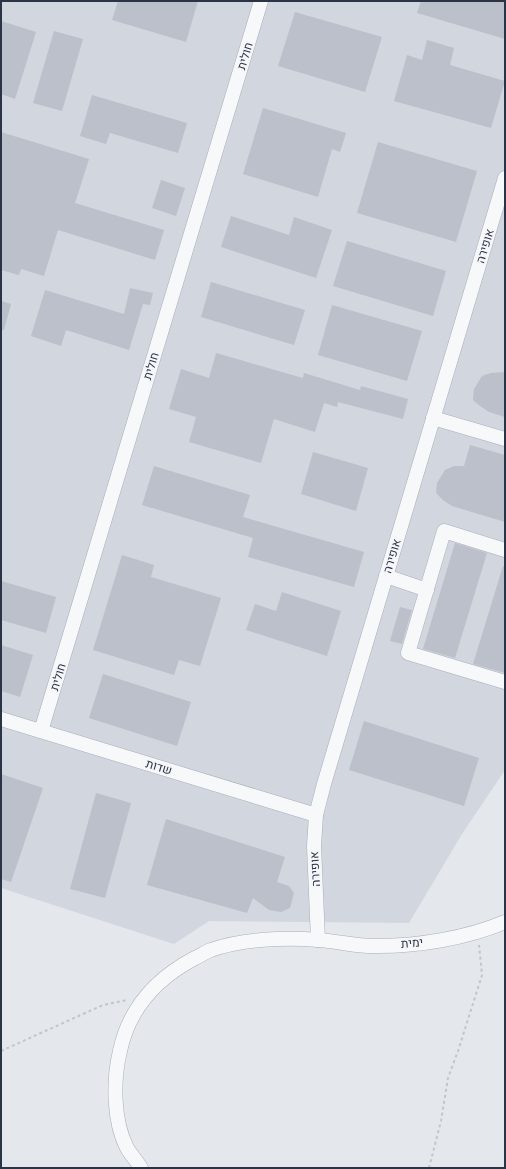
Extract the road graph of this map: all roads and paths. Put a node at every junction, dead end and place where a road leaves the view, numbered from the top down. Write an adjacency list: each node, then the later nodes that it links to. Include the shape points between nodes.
1 (261, 1): 10 (street, חולית)
2 (505, 178): 3 (street, אופירה)
3 (433, 418): 4 (street); 6 (street, אופירה)
4 (505, 439)
5 (505, 550): 7 (street, via 444,531)
6 (386, 576): 7 (street); 11 (street, אופירה)
7 (427, 590): 8 (street, via 408,653)
8 (505, 682)
9 (1, 719): 10 (street, שדות)
10 (42, 732): 11 (street, שדות)
11 (316, 815): 14 (street, אופירה, via 314,846)
12 (505, 922): 13 (street, ימית)
13 (477, 932): 14 (street, ימית, via 435,941 377,946); 18 (path, via 482,975 448,1078 441,1121)
14 (318, 940): 17 (street, ימית, via 260,940 211,950 182,965 148,993 134,1012 122,1037 117,1062 117,1119 127,1148)
15 (129, 1000): 16 (path, via 103,1005)
16 (1, 1051)
17 (141, 1168)
18 (429, 1168)

